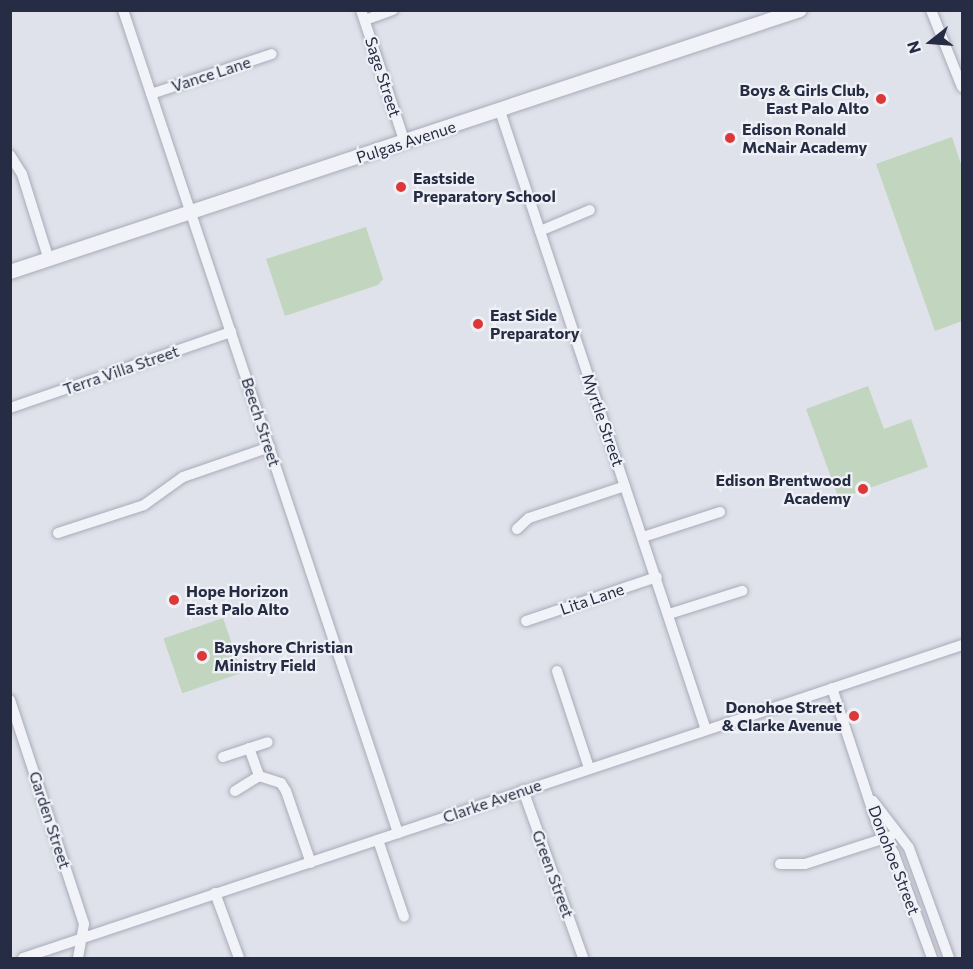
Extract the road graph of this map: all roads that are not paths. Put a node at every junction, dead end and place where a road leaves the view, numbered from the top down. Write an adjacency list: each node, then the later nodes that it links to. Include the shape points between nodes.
1 (123, 10): 8 (street, Beech Street)
2 (393, 10): 5 (street)
3 (800, 10): 9 (street, Pulgas Avenue)
4 (931, 10): 7 (street)
5 (363, 15): 10 (street, Sage Street)
6 (272, 54): 8 (street, Vance Lane)
7 (963, 87)
8 (151, 94): 13 (street, Beech Street)
9 (500, 111): 10 (street, Pulgas Avenue); 14 (street, Myrtle Street)
10 (405, 143): 13 (street, Pulgas Avenue)
11 (10, 155): 15 (street, via 22,174)
12 (590, 210): 14 (street)
13 (190, 213): 15 (street, Pulgas Avenue); 17 (street, Beech Street)
14 (540, 231): 20 (street, Myrtle Street)
15 (49, 260): 16 (street, Pulgas Avenue)
16 (10, 272)
17 (231, 332): 18 (street, Terra Villa Street); 19 (street, Beech Street)
18 (10, 408)
19 (270, 447): 23 (street, via 183,477 144,505); 42 (street, Beech Street)
20 (625, 486): 22 (street, via 529,518); 24 (street, Myrtle Street)
21 (720, 512): 24 (street)
22 (517, 529)
23 (58, 533)
24 (643, 537): 25 (street, Myrtle Street)
25 (657, 578): 27 (street, Myrtle Street); 28 (street, Lita Lane)
26 (742, 591): 27 (street)
27 (669, 614): 33 (street, Myrtle Street)
28 (526, 621)
29 (963, 645): 31 (street, Clarke Avenue)
30 (557, 671): 37 (street)
31 (832, 688): 33 (street, Clarke Avenue); 41 (street, Donohoe Street)
32 (10, 700): 50 (street, Garden Street, via 84,924)
33 (706, 730): 37 (street, Clarke Avenue)
34 (268, 742): 35 (street)
35 (249, 748): 36 (street); 38 (street)
36 (223, 757)
37 (589, 768): 39 (street, Clarke Avenue)
38 (259, 776): 40 (street); 46 (street, via 281,783 286,791)
39 (523, 790): 42 (street, Clarke Avenue); 54 (street, Green Street)
40 (235, 791)
41 (870, 795): 43 (street, Donohoe Street); 44 (street, Donohoe Street)
42 (398, 833): 45 (street, Clarke Avenue)
43 (897, 834): 44 (street); 56 (street, Donohoe Street, via 909,849)
44 (885, 837): 47 (street, via 805,864); 55 (street, Donohoe Street)
45 (378, 840): 46 (street, Clarke Avenue); 49 (street)
46 (311, 863): 48 (street, Clarke Avenue)
47 (780, 864)
48 (215, 893): 50 (street, Clarke Avenue); 53 (street)
49 (404, 917)
50 (81, 939): 51 (street, Clarke Avenue); 52 (street, Garden Street)
51 (23, 958)
52 (78, 958)
53 (238, 958)
54 (583, 958)
55 (932, 958)
56 (949, 958)

